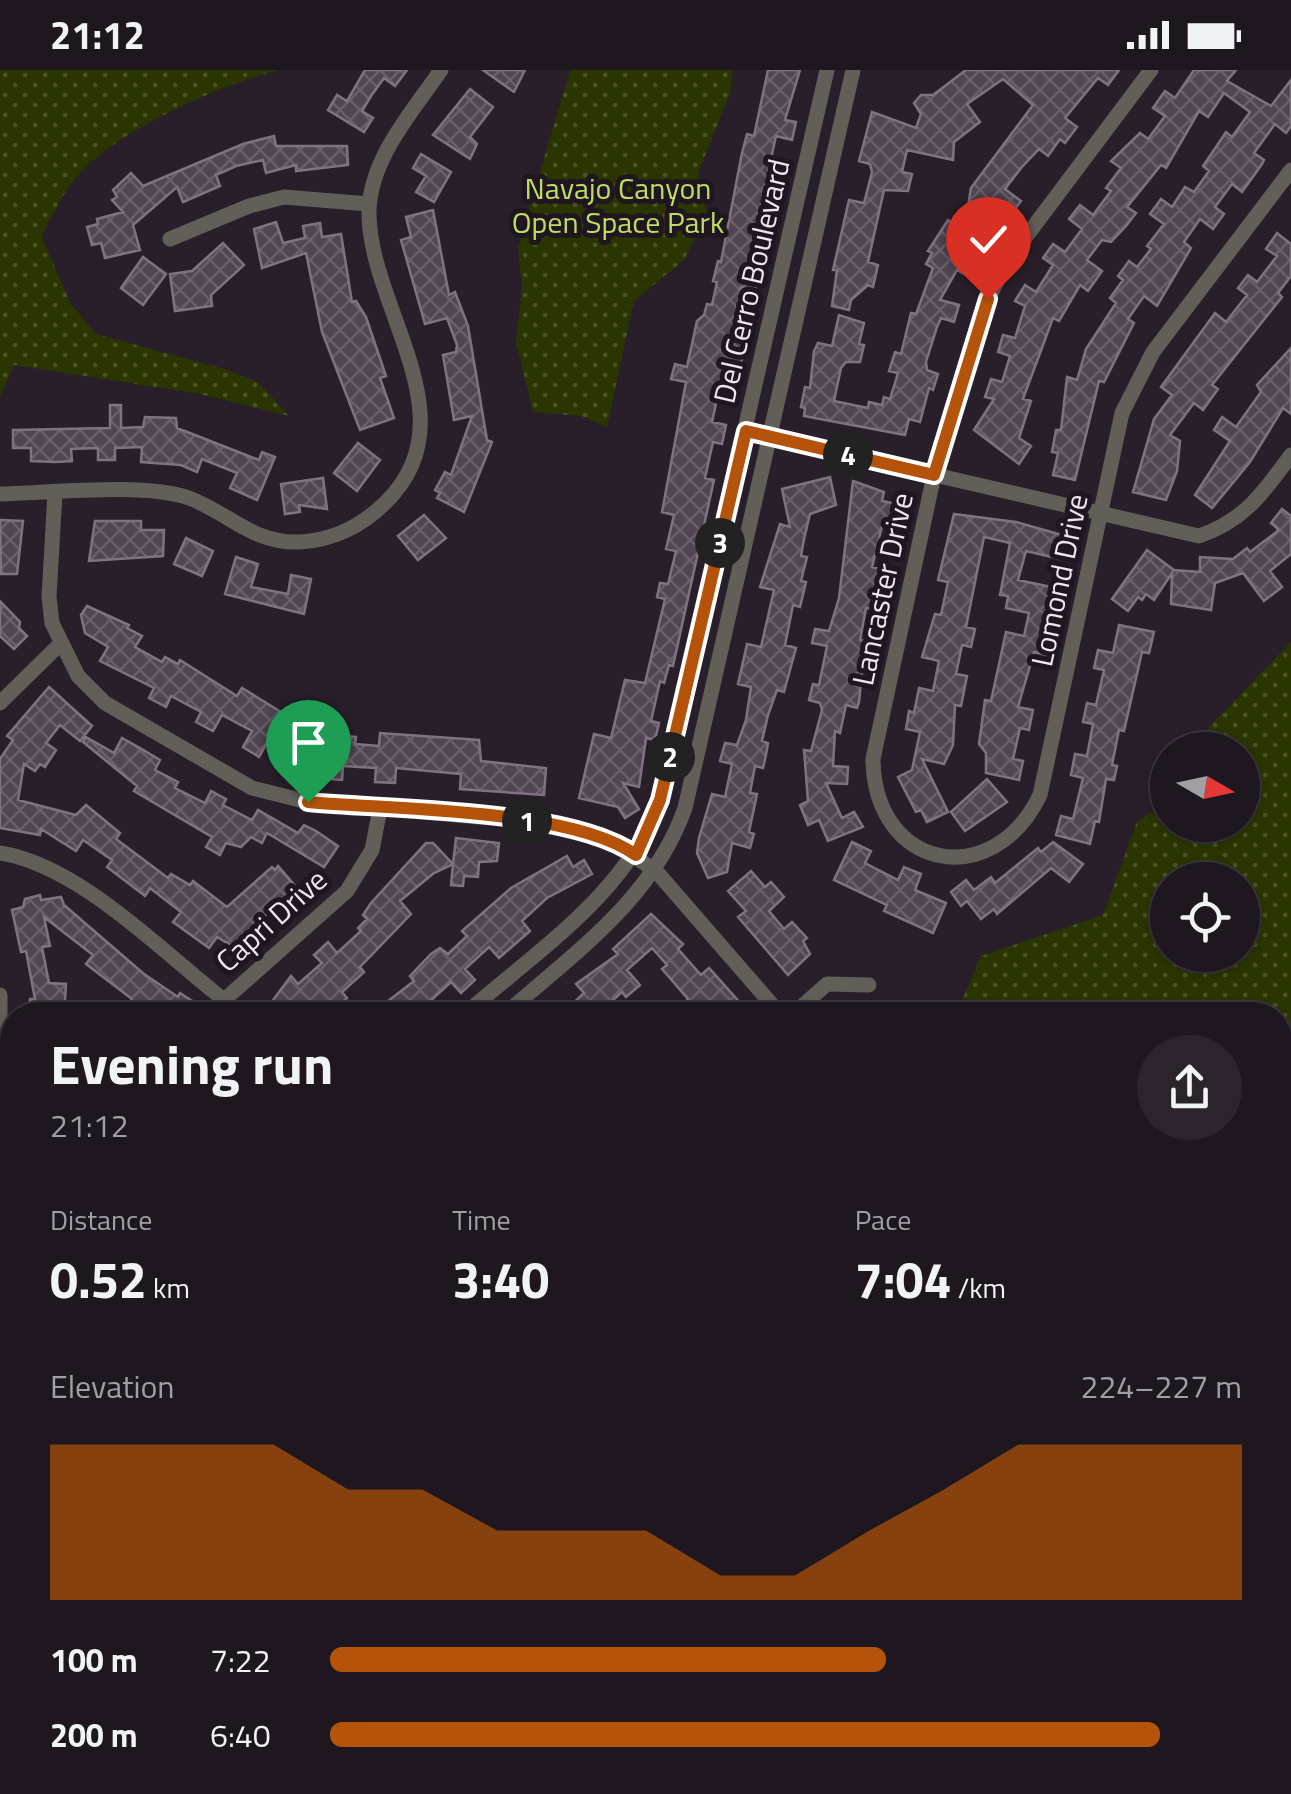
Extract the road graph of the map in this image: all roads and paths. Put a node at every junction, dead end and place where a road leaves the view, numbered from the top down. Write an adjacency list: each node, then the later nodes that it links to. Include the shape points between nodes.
1 (441, 70): 6 (street, via 388,146)
2 (826, 70): 8 (street, Del Cerro Boulevard)
3 (854, 70): 9 (street, Del Cerro Boulevard)
4 (1150, 70): 11 (street, Lancaster Drive, via 1007,262 988,299)
5 (1291, 170): 14 (street, Lomond Drive, via 1152,352 1122,412)
6 (369, 204): 7 (street, via 284,197); 12 (street, via 370,247 421,400 422,430 398,490 366,522 296,542 249,534 190,498 161,492)
7 (170, 240)
8 (746, 431): 9 (street); 20 (street, Del Cerro Boulevard, via 660,800)
9 (771, 437): 11 (street); 21 (street, Del Cerro Boulevard, via 685,808)
10 (1291, 455): 14 (street, via 1250,510 1226,528 1199,536)
11 (934, 475): 14 (street); 17 (street, Lancaster Drive)
12 (55, 493): 13 (street); 15 (street, via 49,597)
13 (0, 494)
14 (1102, 514): 17 (street, Lomond Drive, via 1040,796 1027,822 985,854 934,856 886,822 873,786)
15 (60, 645): 16 (street); 18 (street, via 105,703 252,788 308,802)
16 (0, 703)
17 (873, 759)
18 (380, 808): 20 (street, via 548,822 600,834); 24 (street, Capri Drive, via 372,850 347,891)
19 (0, 853): 24 (street, via 25,857 73,881)
20 (636, 855): 21 (street); 25 (street, Del Cerro Boulevard)
21 (656, 872): 26 (street, Del Cerro Boulevard); 27 (street)
22 (869, 985): 28 (street, via 827,984)
23 (0, 995): 29 (street)
24 (224, 1000)
25 (479, 1002)
26 (519, 1002)
27 (769, 1002)
28 (807, 1002)
29 (0, 1036)

